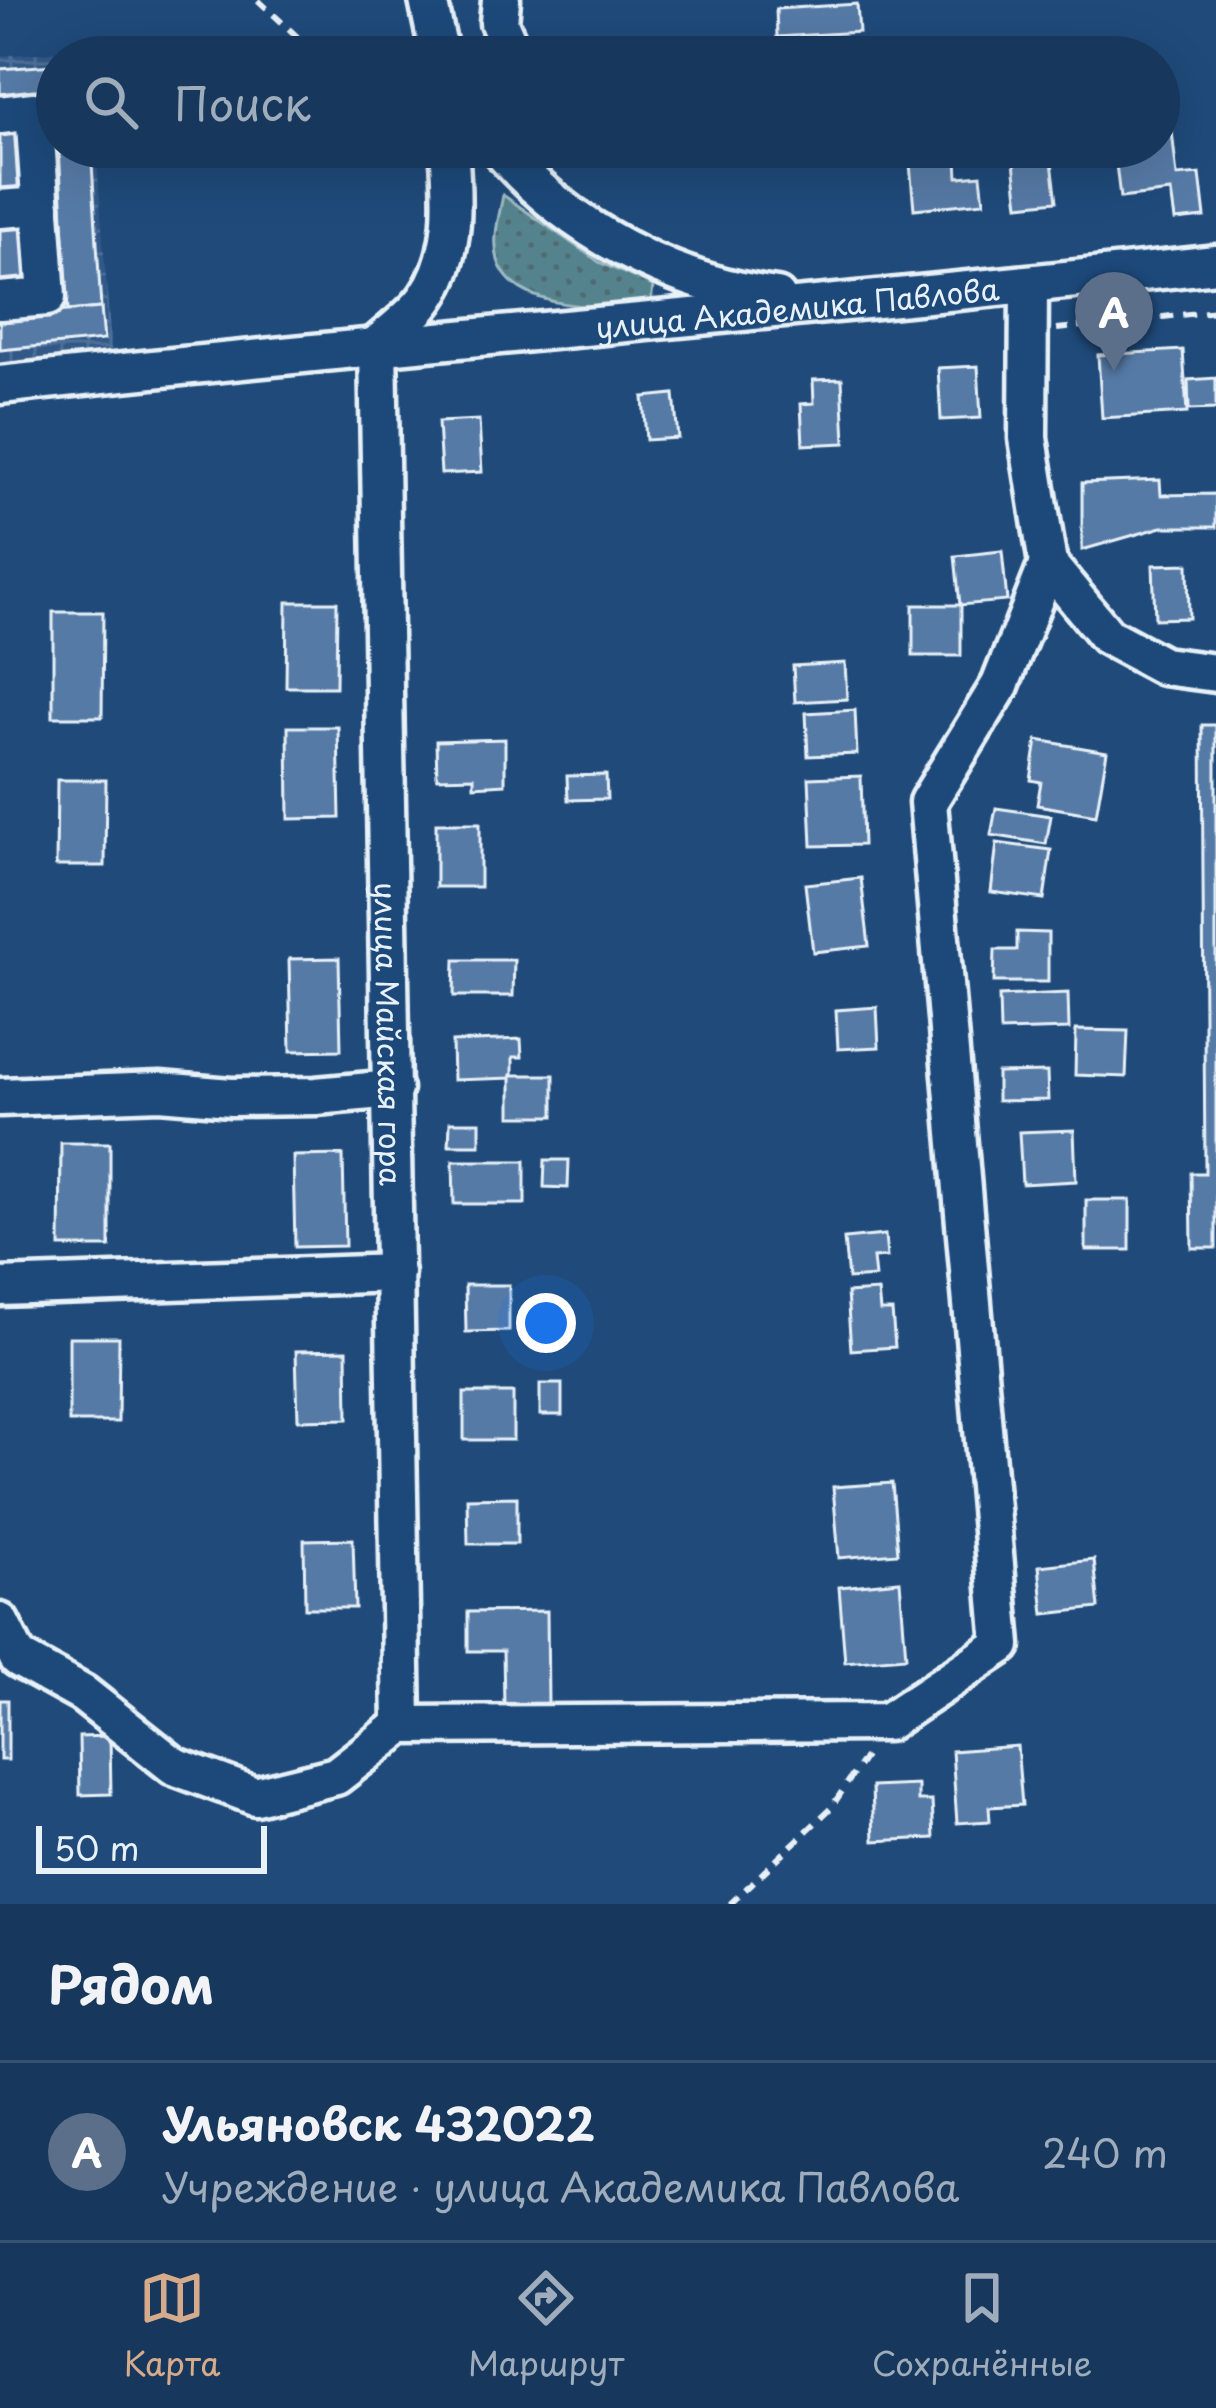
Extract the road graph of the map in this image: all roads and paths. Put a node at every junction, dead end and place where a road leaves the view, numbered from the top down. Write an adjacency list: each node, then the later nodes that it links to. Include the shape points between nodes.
1 (258, 0): 4 (path)
2 (428, 0): 5 (street)
3 (501, 0): 6 (street)
4 (297, 36)
5 (436, 36)
6 (505, 36)
7 (0, 115): 8 (street, via 34,111)
8 (36, 143)
9 (38, 168): 12 (street)
10 (450, 168): 20 (street, via 447,261 426,299)
11 (519, 168): 17 (street, via 596,232 645,260 752,294)
12 (40, 206): 13 (street); 16 (street, via 47,297)
13 (0, 209)
14 (1216, 264): 15 (street, улица Академика Павлова)
15 (1029, 285): 17 (street, улица Академика Павлова); 19 (street)
16 (0, 301)
17 (864, 301): 20 (street, улица Академика Павлова)
18 (1216, 311): 19 (path)
19 (1030, 332): 22 (street, via 1028,438)
20 (378, 344): 21 (street, улица Академика Павлова); 24 (street, улица Майская гора)
21 (0, 385)
22 (1048, 564): 23 (street, via 1107,636 1163,666); 29 (street, via 1000,685 928,802 1002,1645)
23 (1216, 673)
24 (393, 1089): 25 (street); 26 (street, улица Майская гора)
25 (0, 1097)
26 (395, 1273): 27 (street); 30 (street, улица Майская гора)
27 (0, 1287)
28 (0, 1622): 30 (street, via 18,1658 83,1694 175,1766 255,1796 336,1776)
29 (887, 1722): 30 (street); 31 (path, via 831,1808)
30 (402, 1725)
31 (730, 1904)

